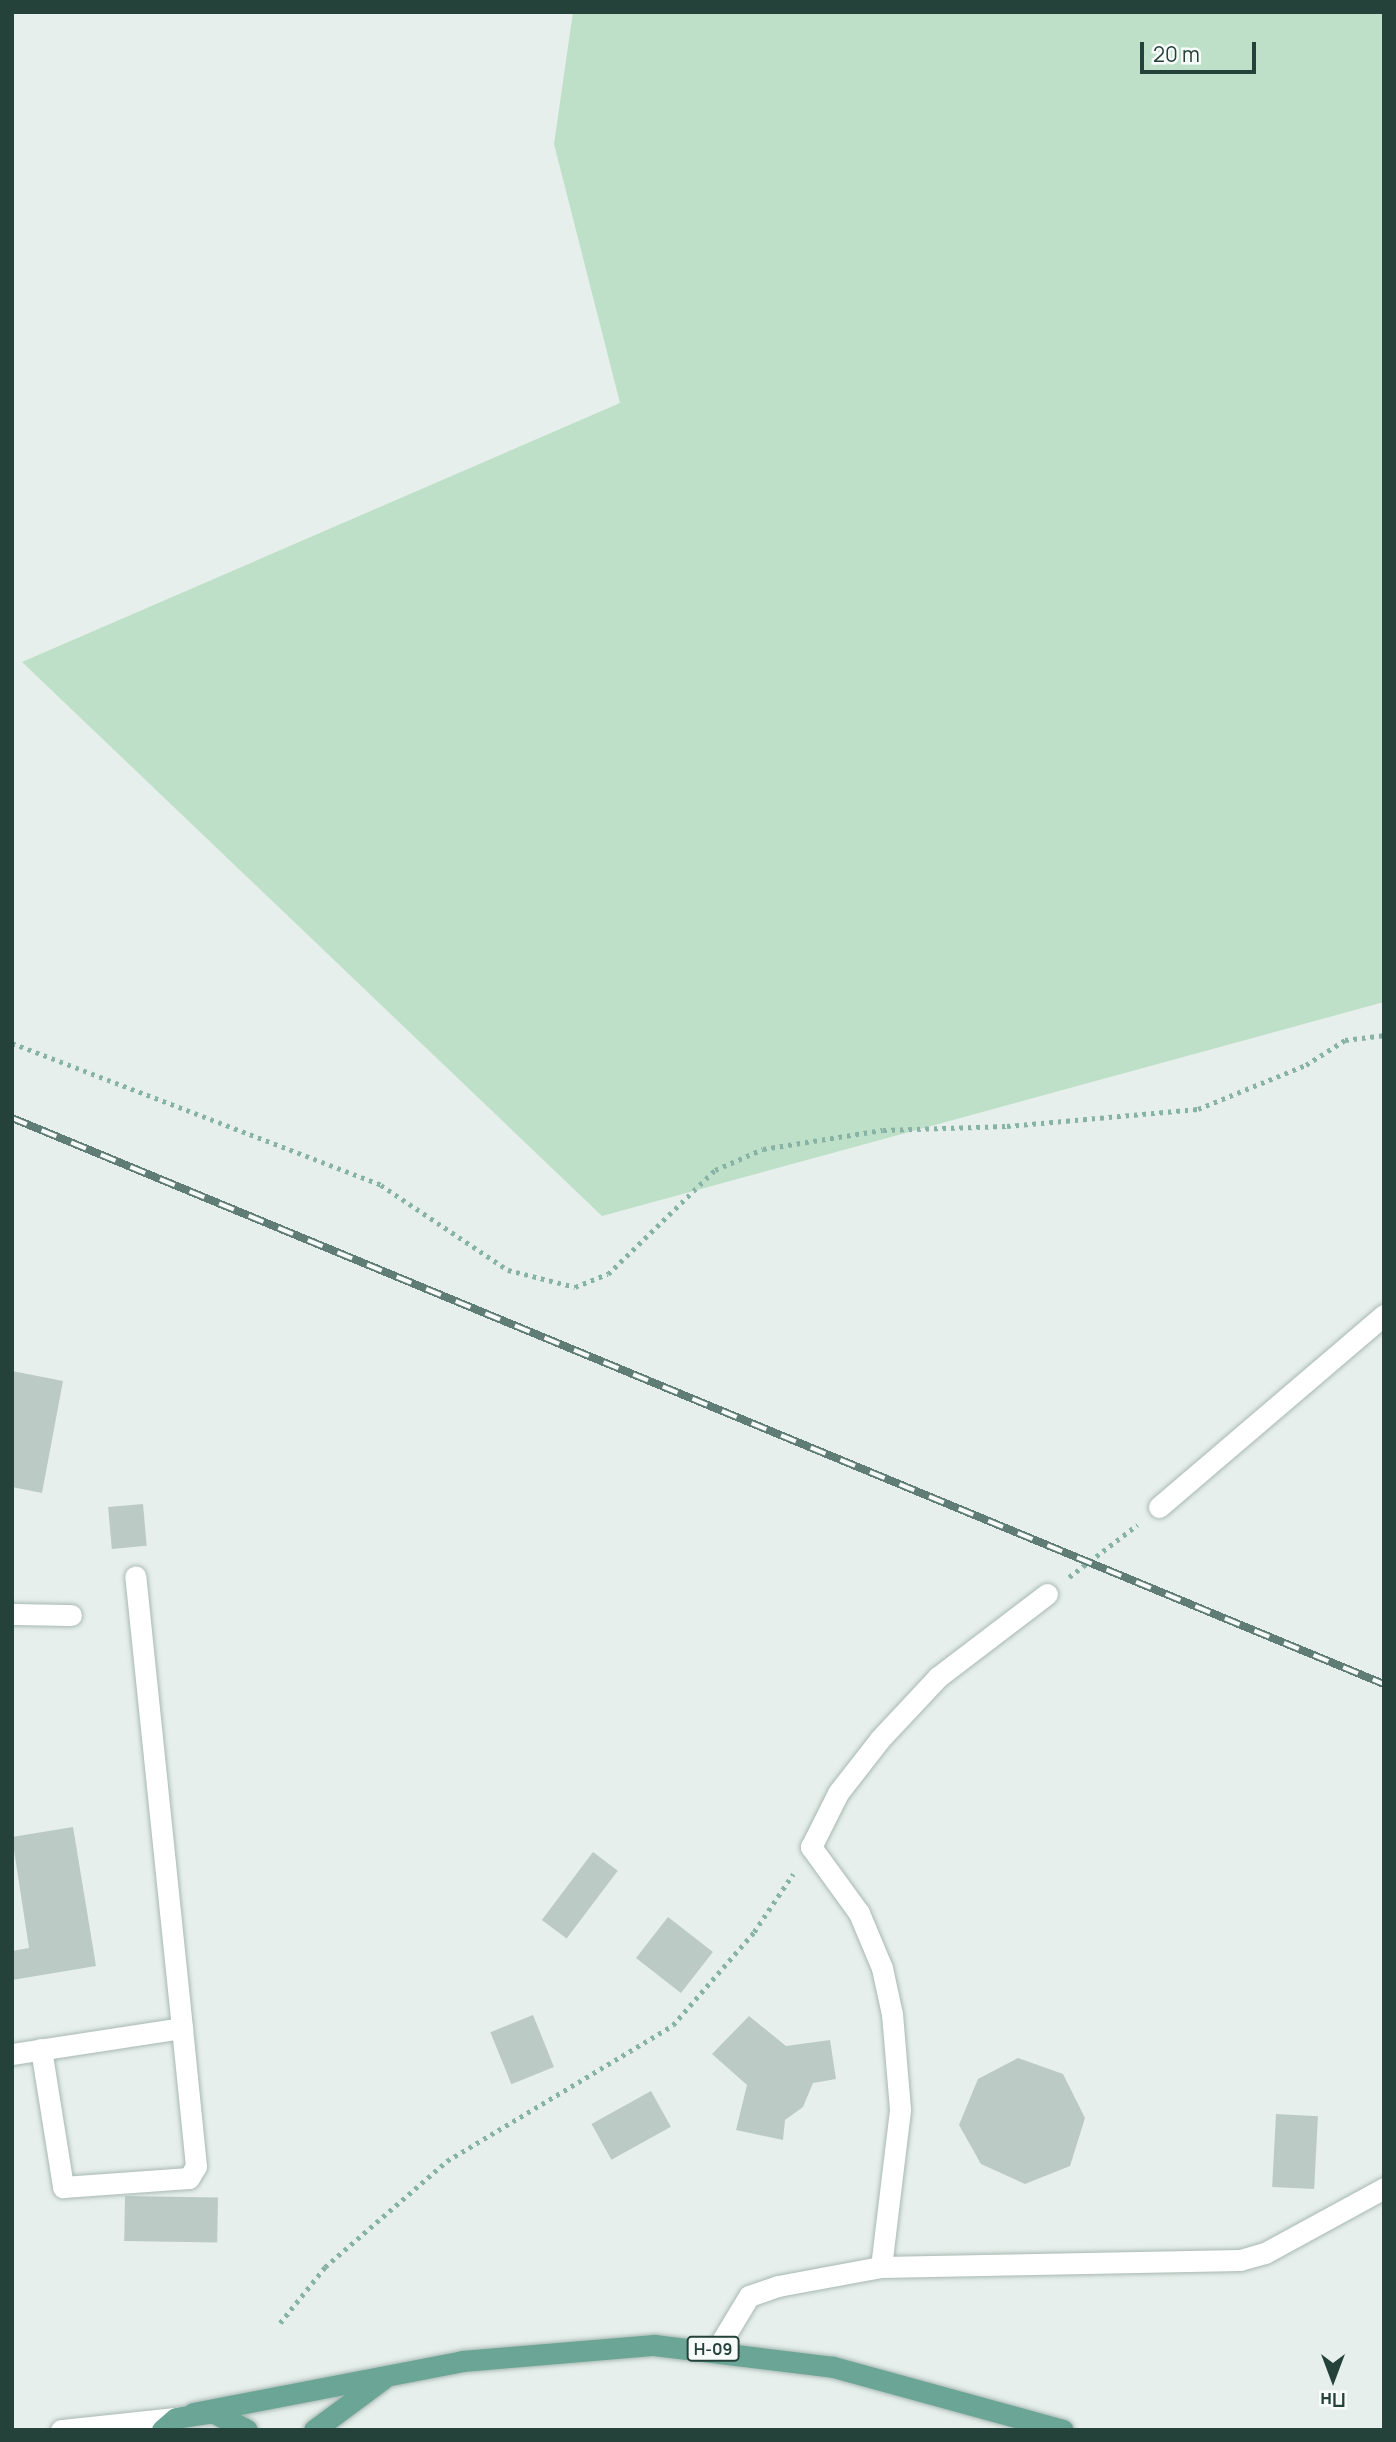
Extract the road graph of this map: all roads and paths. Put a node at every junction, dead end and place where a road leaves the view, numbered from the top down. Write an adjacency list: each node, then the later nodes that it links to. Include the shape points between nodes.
1 (1384, 1035): 2 (path, via 1345,1040 1306,1065 1198,1109 1007,1126 883,1130 763,1149 715,1170 608,1274 575,1287 508,1270 381,1185)
2 (12, 1043)
3 (1384, 1315): 4 (main road)
4 (1160, 1507): 6 (path)
5 (135, 1576): 10 (main road)
6 (1047, 1594): 9 (main road, via 938,1677 880,1739 838,1793)
7 (12, 1614): 8 (main road)
8 (71, 1615)
9 (811, 1847): 14 (main road, via 859,1913 882,1968 892,2014 900,2109); 15 (path, via 754,1932 673,2025 447,2161 325,2267)
10 (182, 2028): 11 (main road); 11 (main road, via 196,2166 189,2178 63,2187)
11 (41, 2049): 12 (main road)
12 (12, 2054)
13 (1384, 2188): 14 (main road, via 1265,2253 1240,2260)
14 (881, 2267): 16 (main road, via 749,2297)
15 (280, 2323)
16 (717, 2349): 17 (main road, Н-09, via 607,2345); 23 (main road, Н-09, via 833,2367)
17 (391, 2374): 18 (main road, Н-09); 22 (main road, Н-09)
18 (177, 2420): 19 (main road); 21 (main road, via 230,2417)
19 (84, 2428): 20 (main road)
20 (61, 2430)
21 (247, 2430)
22 (314, 2430)
23 (1063, 2430)

